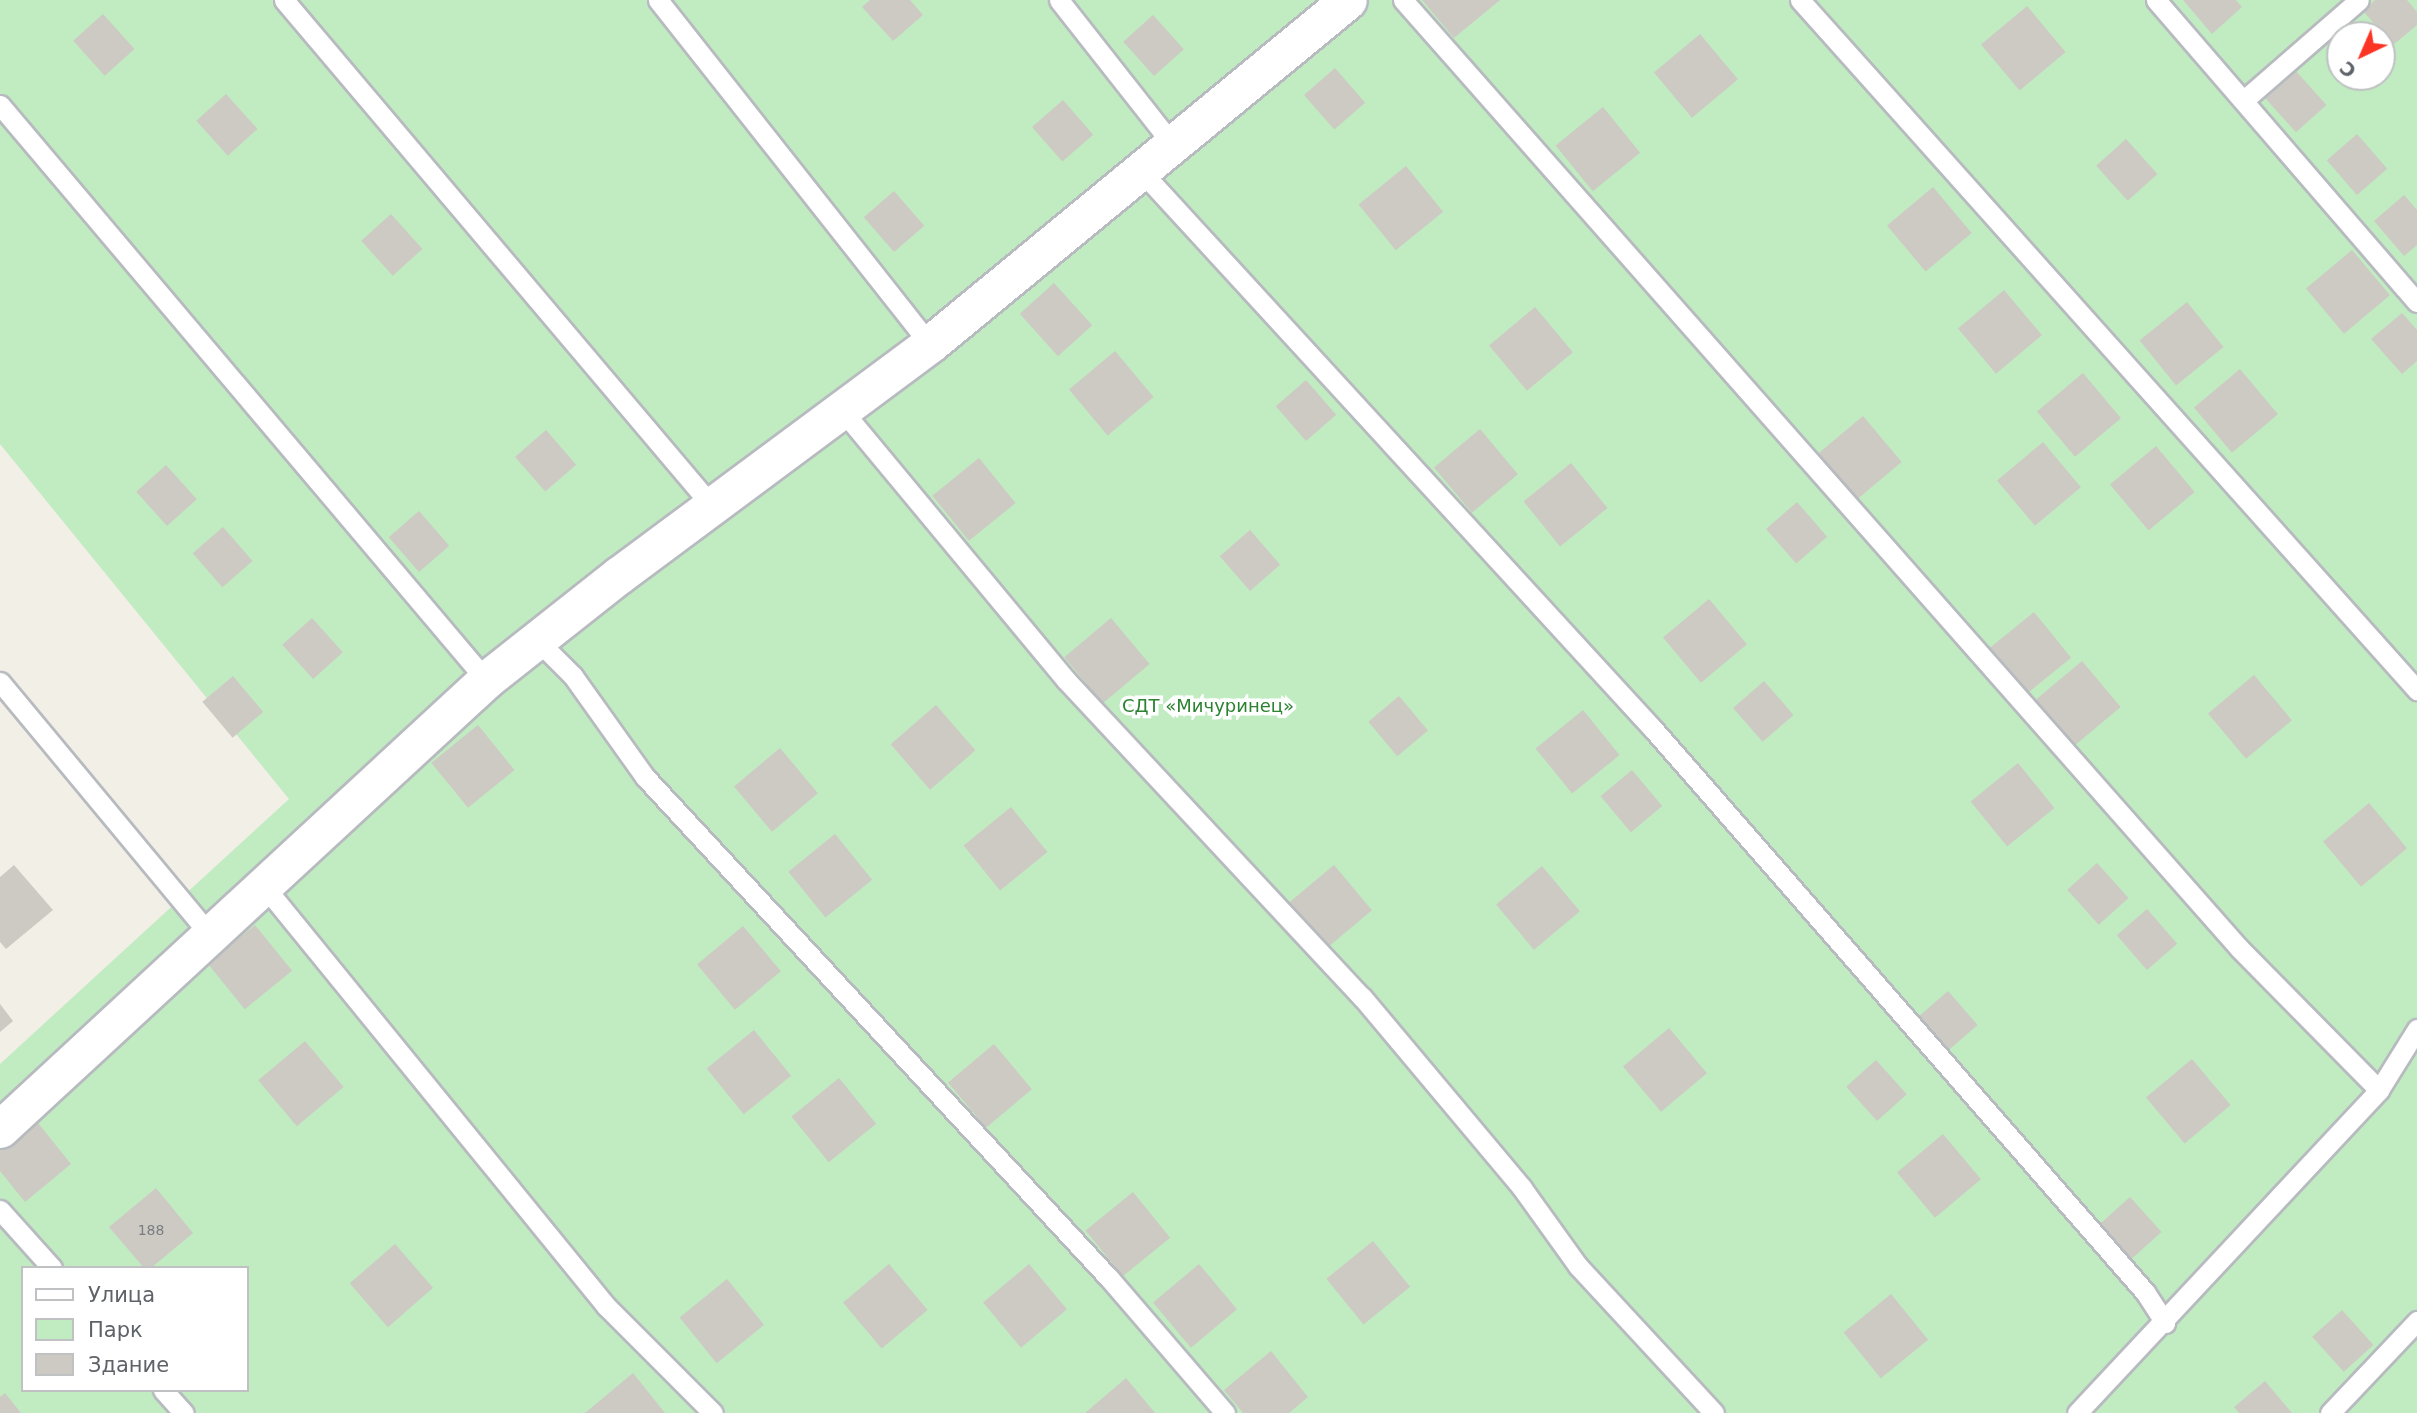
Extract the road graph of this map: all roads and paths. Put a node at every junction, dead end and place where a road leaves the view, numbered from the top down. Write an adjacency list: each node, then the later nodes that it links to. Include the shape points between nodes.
1 (284, 0): 16 (lane)
2 (658, 0): 14 (lane)
3 (1059, 0): 11 (lane)
4 (1403, 0): 24 (lane, via 2240,948)
5 (1800, 0): 20 (lane)
6 (2156, 0): 9 (lane)
7 (2359, 0): 9 (lane)
8 (1338, 4): 11 (street)
9 (2244, 100): 13 (lane)
10 (0, 105): 18 (lane)
11 (1173, 145): 12 (street)
12 (1141, 171): 14 (street); 29 (lane, via 1654,730 2145,1292)
13 (2417, 302)
14 (930, 344): 15 (street)
15 (841, 409): 16 (street); 34 (lane, via 1066,680 1362,997 1522,1188 1578,1266)
16 (712, 506): 17 (street)
17 (537, 640): 18 (street); 33 (lane, via 573,676 645,777 1109,1278)
18 (486, 680): 21 (street)
19 (0, 682): 22 (lane)
20 (2417, 690)
21 (264, 886): 22 (street); 32 (lane, via 606,1306)
22 (210, 935): 25 (street)
23 (2417, 1029): 24 (lane)
24 (2379, 1090): 29 (lane)
25 (0, 1129)
26 (0, 1210): 27 (lane)
27 (50, 1266)
28 (2417, 1321): 36 (lane)
29 (2165, 1323): 35 (lane)
30 (165, 1392): 31 (lane)
31 (184, 1413)
32 (713, 1413)
33 (1225, 1413)
34 (1714, 1413)
35 (2077, 1413)
36 (2330, 1413)

